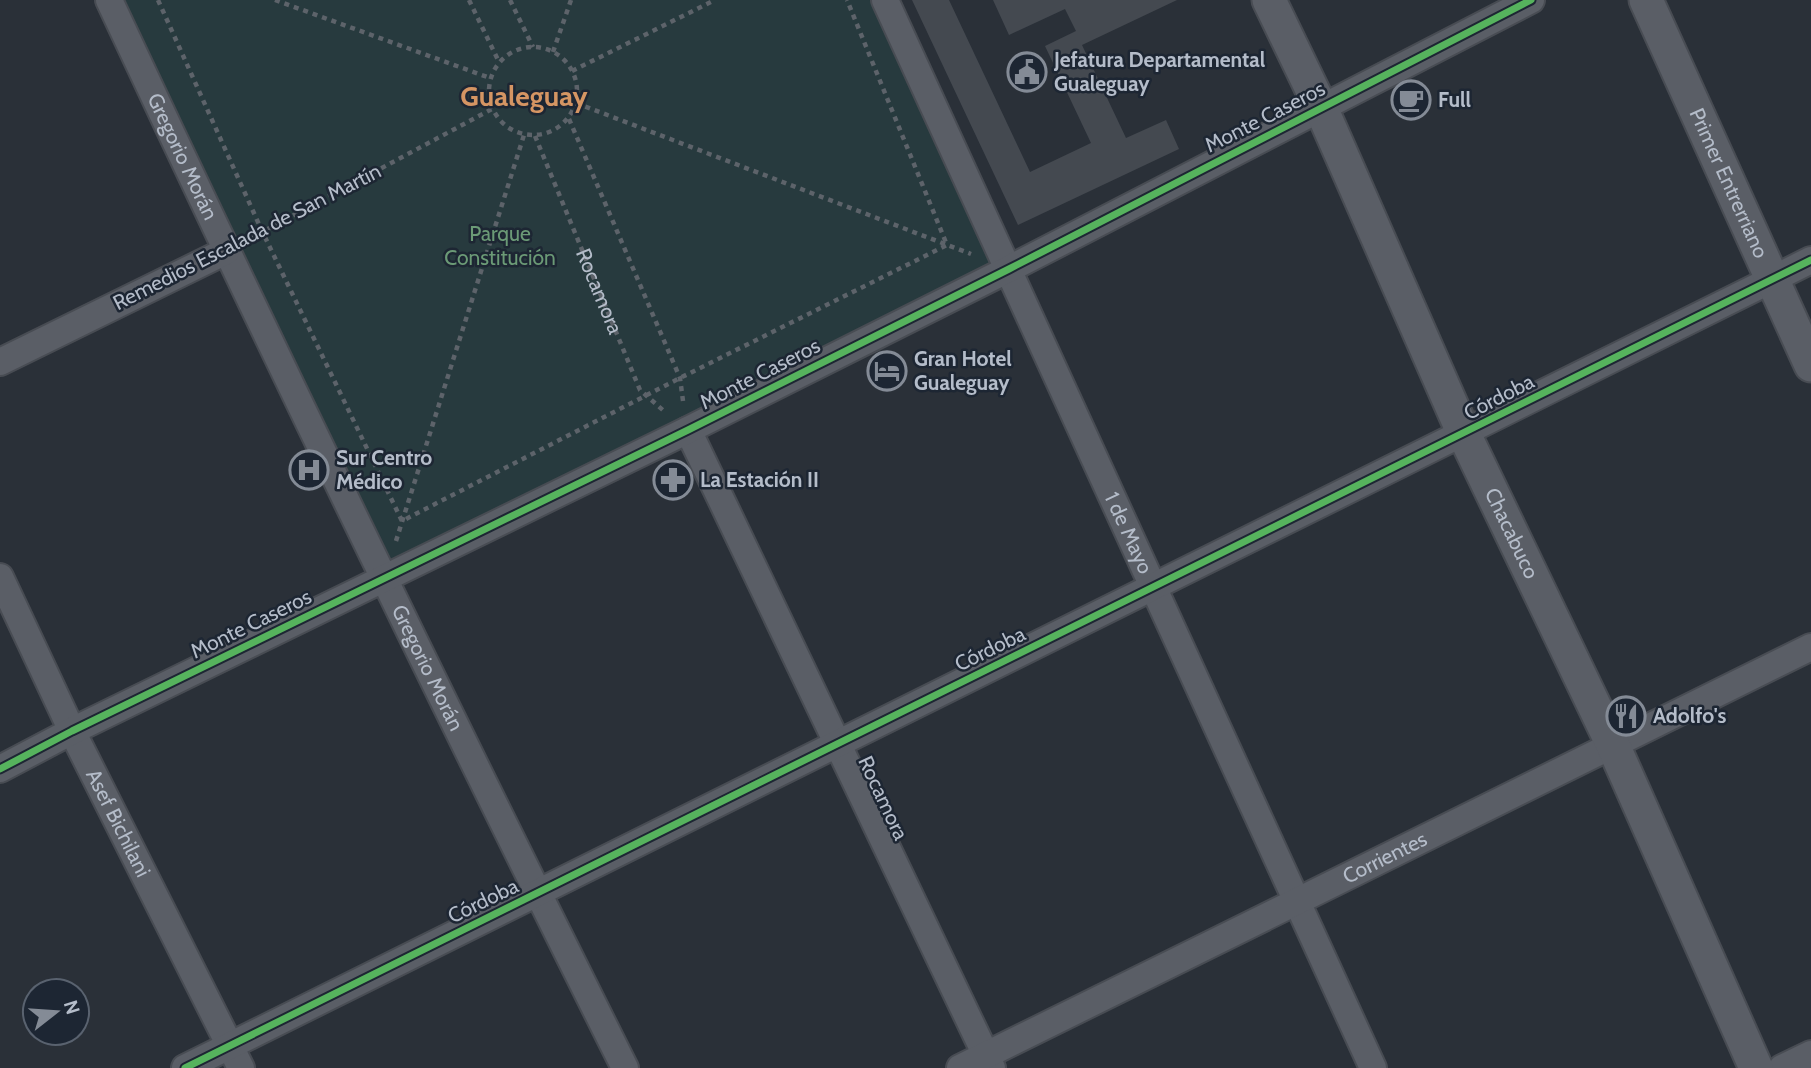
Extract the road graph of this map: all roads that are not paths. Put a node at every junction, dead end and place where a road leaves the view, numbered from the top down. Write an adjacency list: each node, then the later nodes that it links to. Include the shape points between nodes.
1 (109, 0): 7 (street, Gregorio Morán)
2 (885, 0): 9 (street, 1 de Mayo)
3 (1269, 0): 6 (street, Chacabuco)
4 (1531, 0): 6 (street, Monte Caseros)
5 (1646, 0): 10 (street, Primer Entrerriano)
6 (1321, 108): 9 (street, Monte Caseros); 14 (street, Chacabuco)
7 (226, 251): 11 (street, Remedios Escalada de San Martín); 16 (street, Gregorio Morán)
8 (1811, 260): 10 (street, Córdoba)
9 (1009, 269): 13 (street, Monte Caseros); 17 (street, 1 de Mayo)
10 (1773, 279): 12 (street, Primer Entrerriano); 14 (street, Córdoba)
11 (0, 362)
12 (1811, 365)
13 (688, 430): 16 (street, Monte Caseros); 20 (street, Rocamora)
14 (1464, 434): 17 (street, Córdoba); 21 (street, Chacabuco)
15 (0, 578): 19 (street, Asef Bichilani)
16 (384, 579): 19 (street, Monte Caseros); 23 (street, Gregorio Morán)
17 (1154, 587): 20 (street, Córdoba); 24 (street, 1 de Mayo)
18 (1811, 647): 21 (street, Corrientes)
19 (72, 731): 22 (street, Monte Caseros); 26 (street, Asef Bichilani)
20 (838, 744): 23 (street, Córdoba); 27 (street, Rocamora)
21 (1613, 745): 24 (street, Corrientes); 32 (street, Chacabuco)
22 (0, 769)
23 (538, 893): 26 (street, Córdoba); 29 (street, Gregorio Morán)
24 (1297, 902): 27 (street, Corrientes); 31 (street, 1 de Mayo)
25 (1811, 1054): 33 (street)
26 (235, 1057): 28 (street, Córdoba)
27 (989, 1062): 30 (street, Corrientes)
28 (185, 1068)
29 (625, 1068)
30 (960, 1068)
31 (1373, 1068)
32 (1756, 1068)
33 (1783, 1068)

